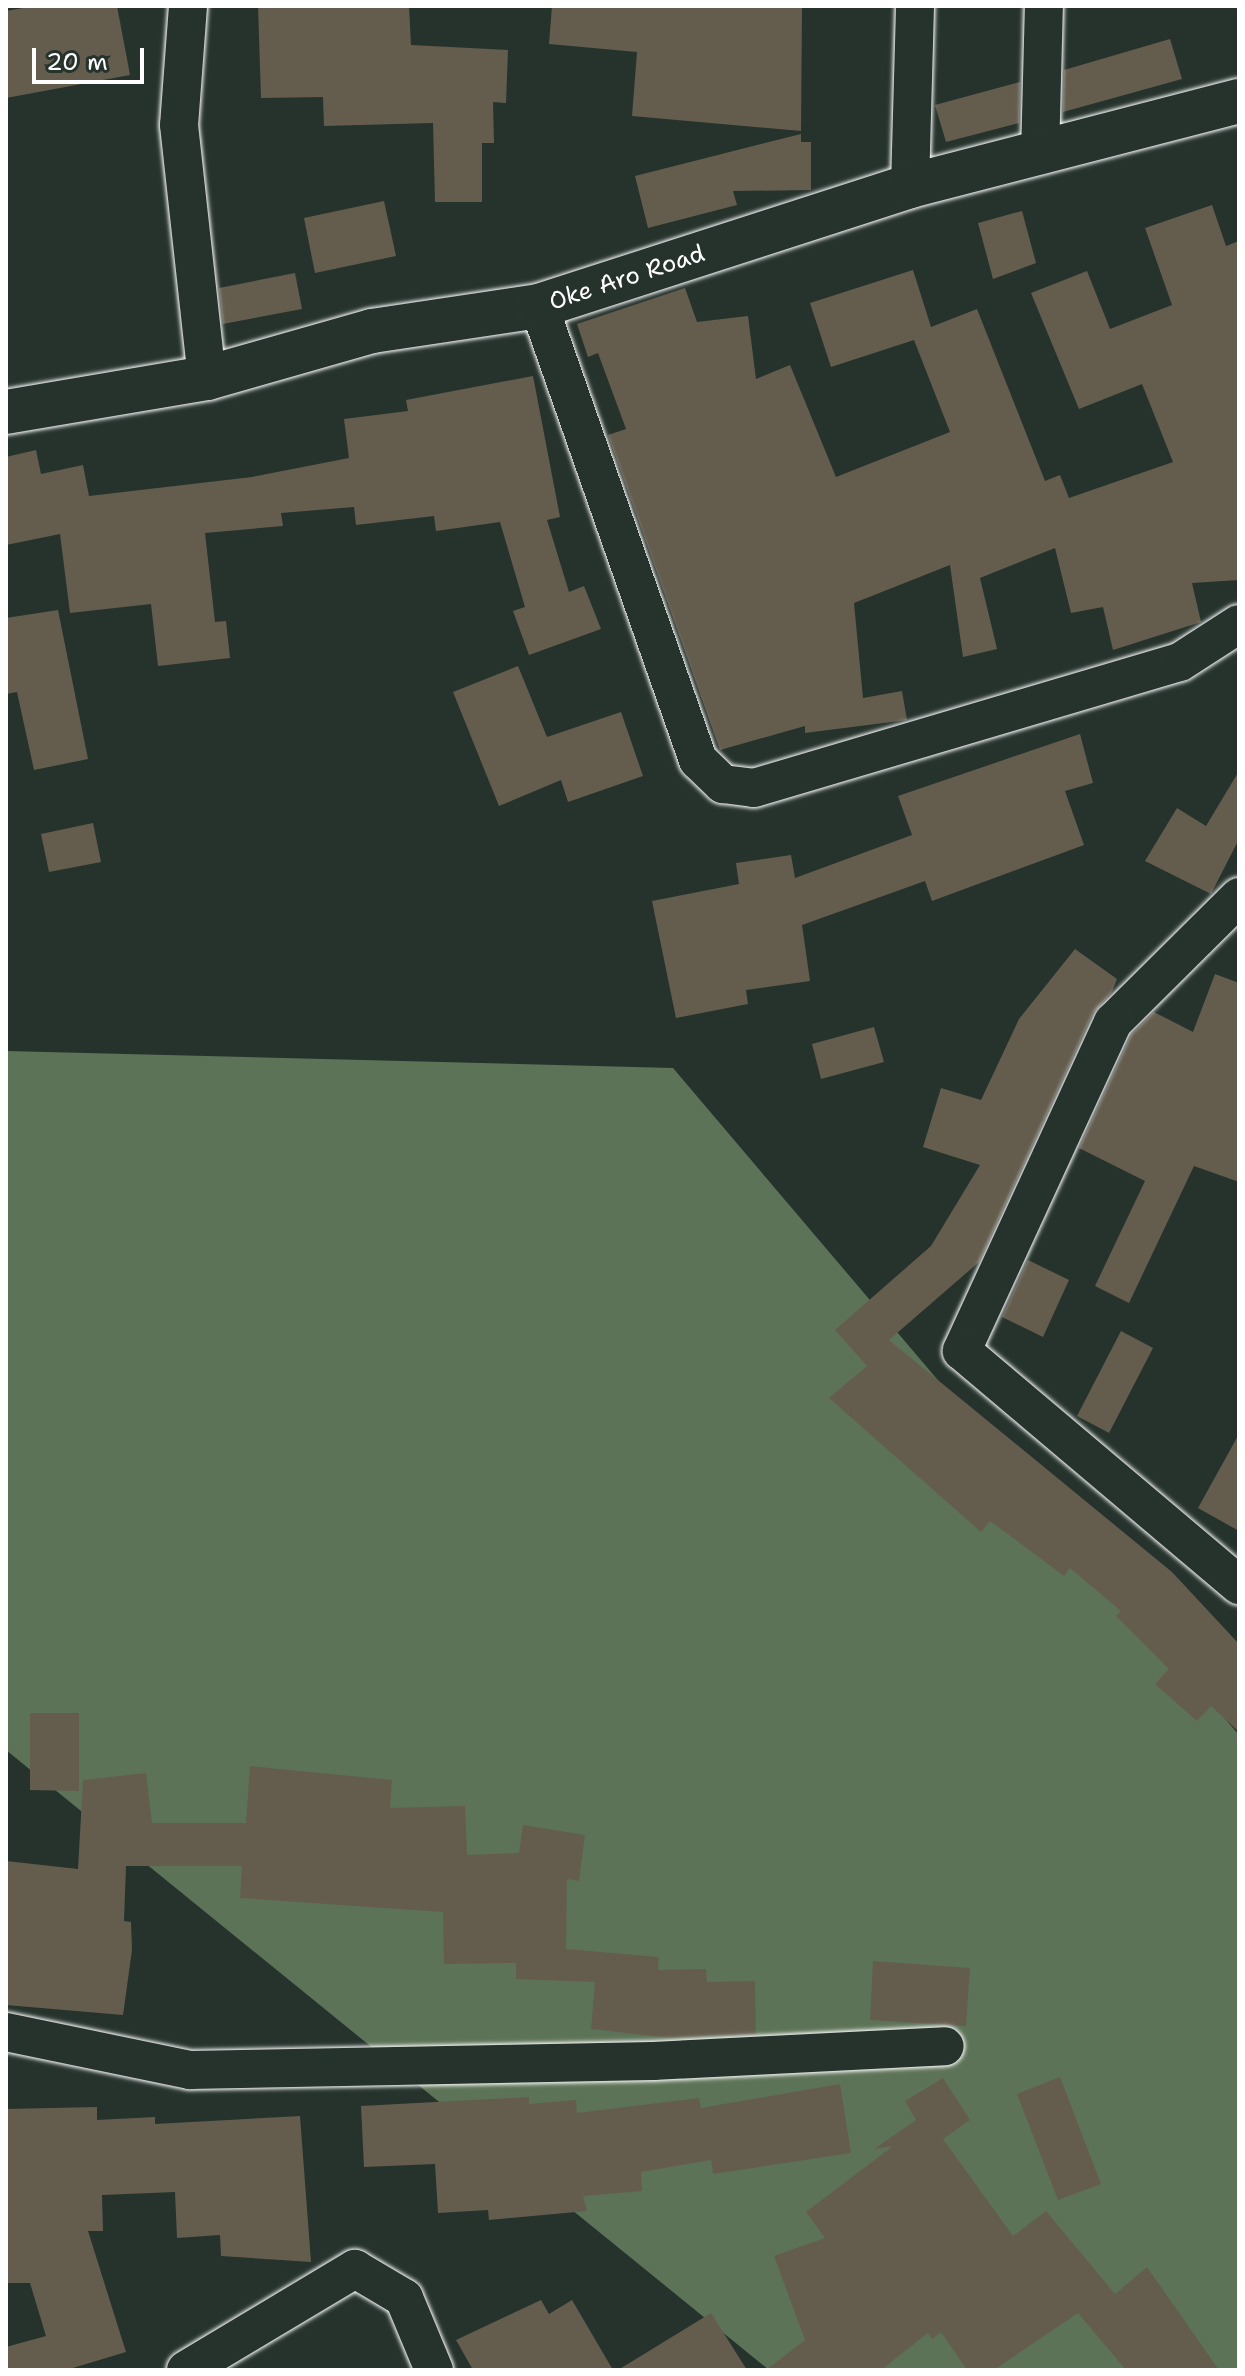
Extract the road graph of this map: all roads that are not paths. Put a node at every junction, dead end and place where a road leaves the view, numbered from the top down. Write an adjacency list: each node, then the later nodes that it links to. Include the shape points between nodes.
1 (188, 6): 8 (street, via 179,125)
2 (915, 6): 6 (street)
3 (1044, 6): 5 (street)
4 (1239, 101): 5 (main road, Oke Aro Road)
5 (1040, 155): 6 (main road, Oke Aro Road)
6 (910, 186): 7 (main road, Oke Aro Road)
7 (539, 306): 8 (main road, Oke Aro Road, via 372,331); 10 (street, via 698,760 723,784 754,788 1180,662)
8 (207, 378): 9 (main road, Oke Aro Road)
9 (6, 412)
10 (1239, 624)
11 (1239, 897): 12 (street, via 1113,1022 962,1351)
12 (1239, 1585)
13 (6, 2032): 14 (street, via 190,2070 653,2061)
14 (945, 2046)
15 (186, 2370): 16 (street, via 355,2269 404,2298)
16 (434, 2370)

